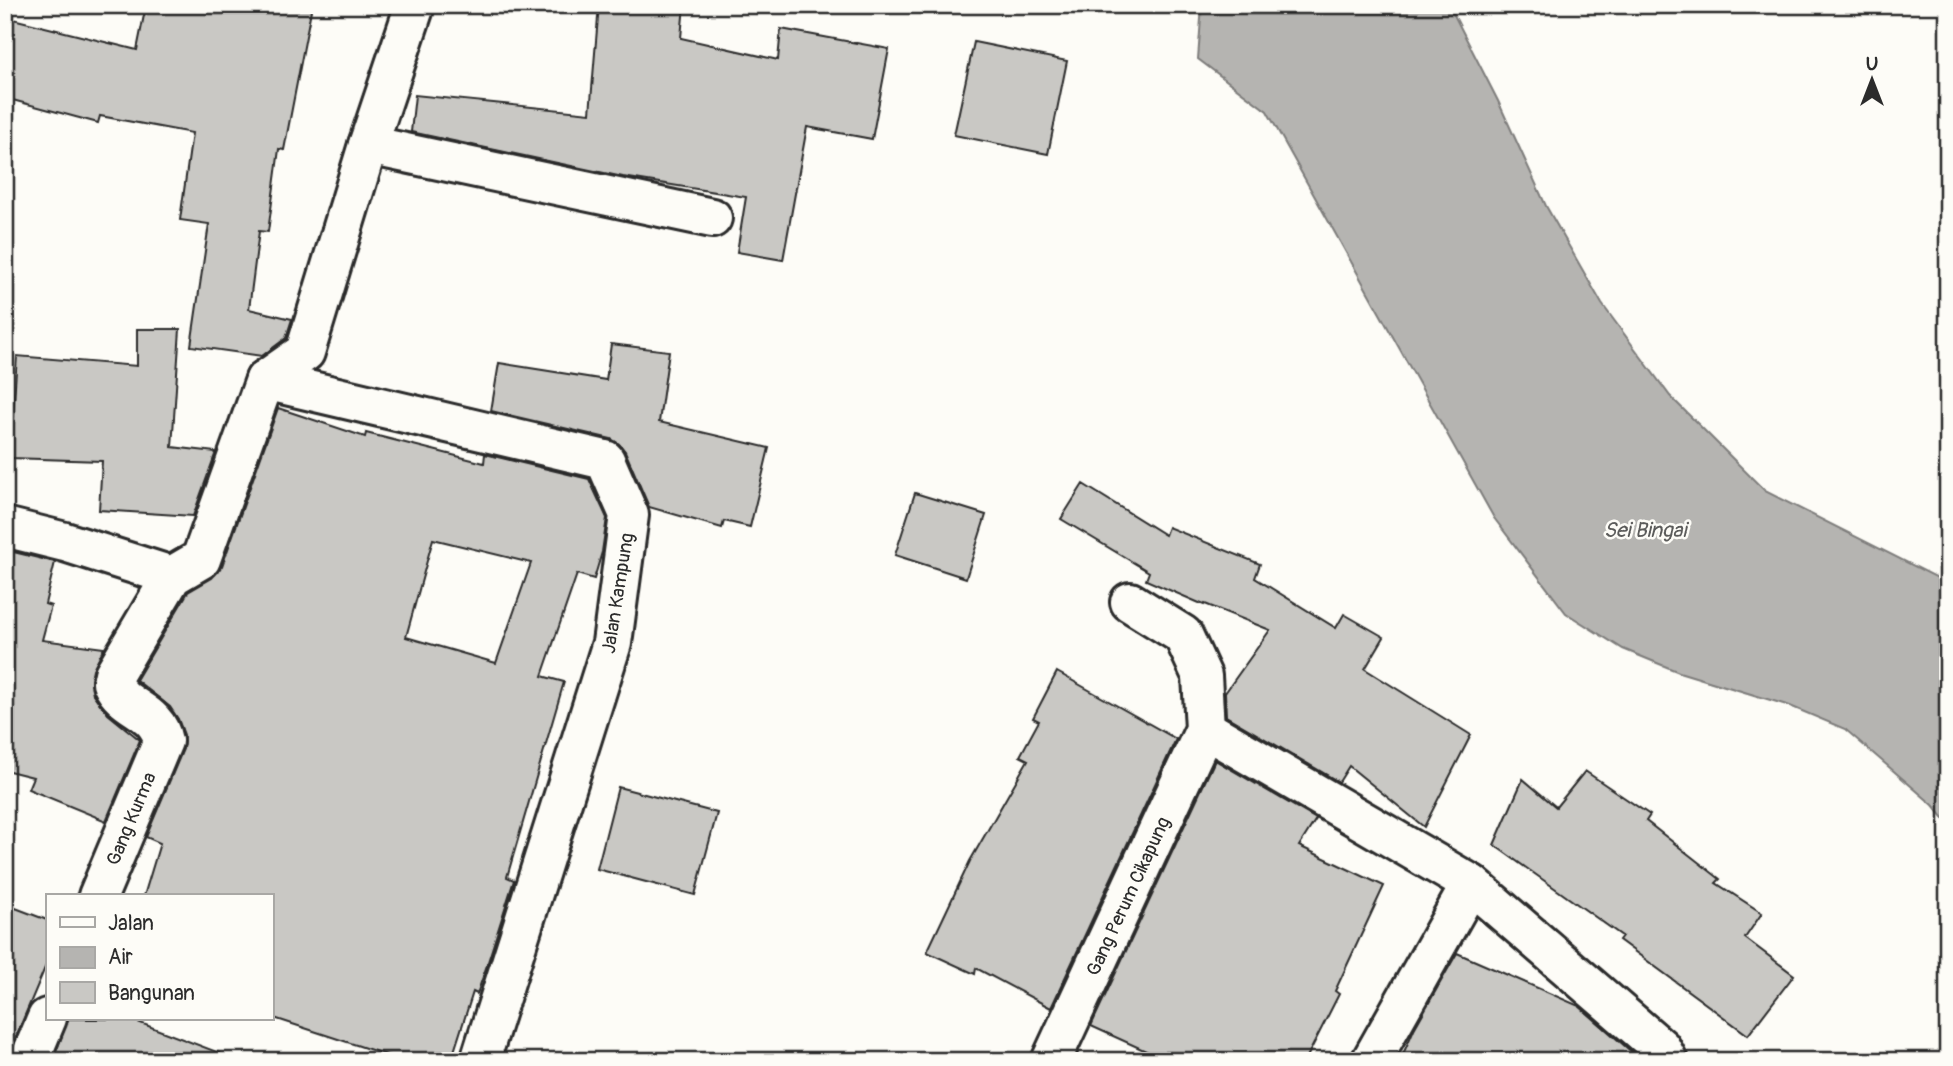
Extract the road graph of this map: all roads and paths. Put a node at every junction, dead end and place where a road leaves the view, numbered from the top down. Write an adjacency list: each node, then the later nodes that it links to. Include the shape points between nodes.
1 (415, 5): 2 (street)
2 (368, 145): 3 (street); 4 (street, via 305,352)
3 (712, 218)
4 (265, 380): 6 (street, via 201,559); 13 (street, Jalan Kampung, via 605,460 629,515 612,643)
5 (5, 527): 6 (street)
6 (172, 576): 10 (street, Gang Kurma, via 114,674 116,693 157,722 163,741)
7 (1130, 602): 8 (street, via 1183,635 1202,676)
8 (1205, 729): 9 (street); 14 (street, Gang Perum Cikapung)
9 (1471, 884): 15 (street); 16 (street, via 1661,1048)
10 (99, 894)
11 (46, 1020): 12 (street)
12 (29, 1061)
13 (480, 1061)
14 (1051, 1061)
15 (1371, 1061)
16 (1668, 1061)

